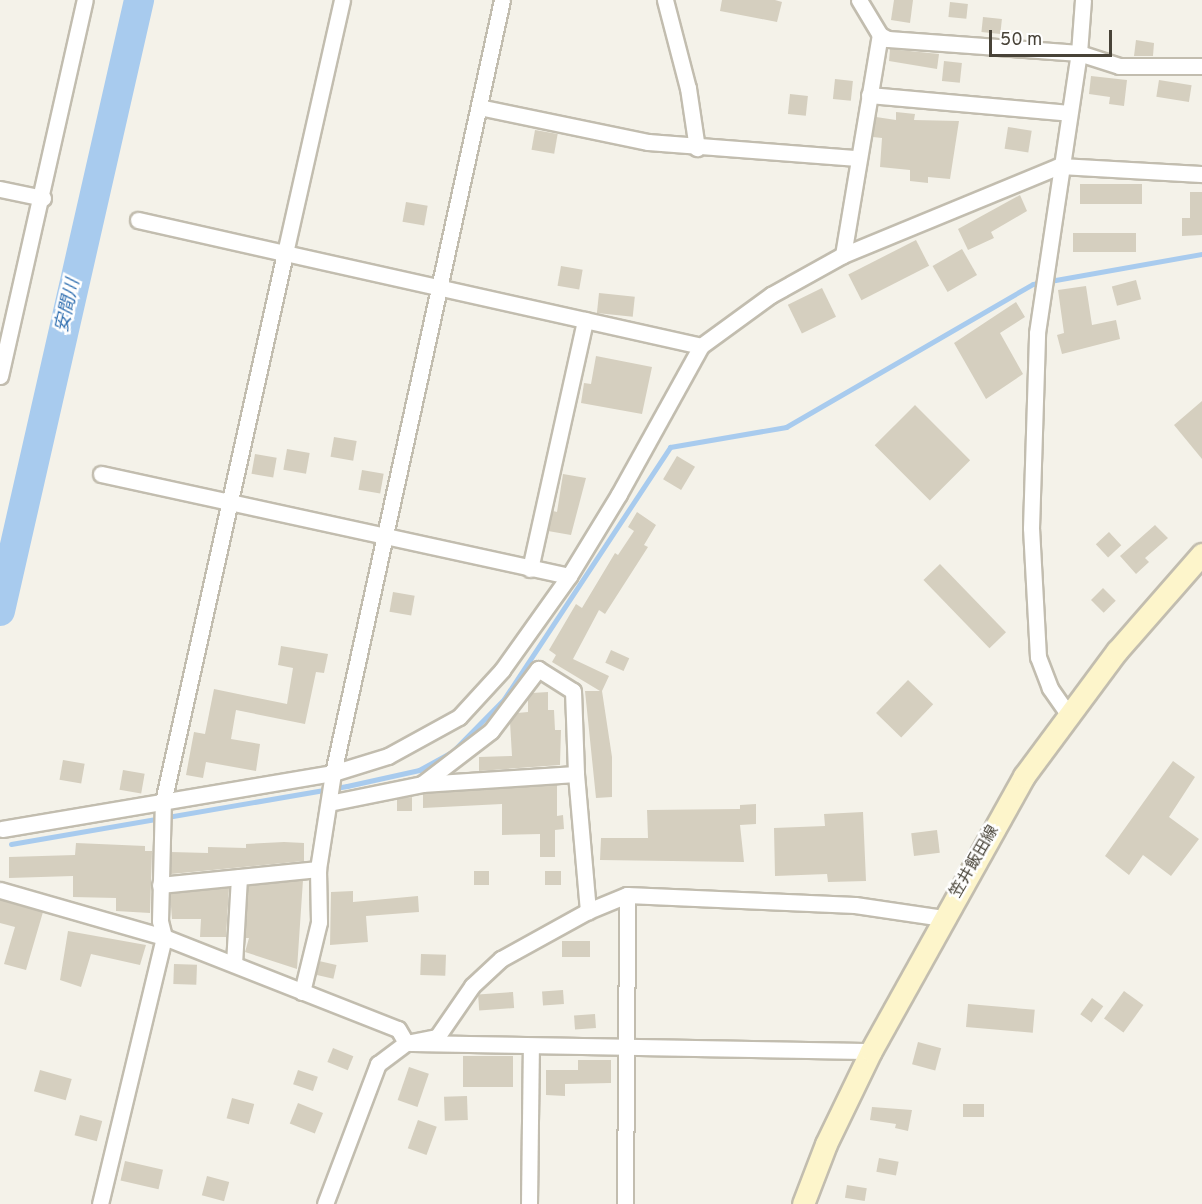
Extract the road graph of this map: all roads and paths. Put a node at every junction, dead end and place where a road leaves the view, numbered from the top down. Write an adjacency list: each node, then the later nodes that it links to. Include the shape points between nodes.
1 (84, 0): 18 (street)
2 (342, 0): 20 (street)
3 (502, 0): 11 (street)
4 (666, 0): 13 (street, via 688,88)
5 (859, 0): 7 (street)
6 (1083, 0): 8 (street)
7 (880, 35): 8 (street, via 888,39); 10 (street)
8 (1079, 53): 9 (street, via 1119,66); 12 (street)
9 (1202, 66)
10 (869, 95): 12 (street); 14 (street)
11 (479, 107): 13 (street, via 648,142); 22 (street)
12 (1069, 113): 15 (street)
13 (697, 148): 14 (street)
14 (857, 158): 21 (street)
15 (1059, 166): 16 (street); 21 (street); 32 (street, via 1037,333 1030,528 1038,657 1050,688)
16 (1202, 174)
17 (0, 189): 18 (street)
18 (43, 198): 25 (street)
19 (138, 220): 20 (street)
20 (285, 253): 22 (street); 27 (street)
21 (843, 255): 24 (street, via 771,295)
22 (439, 288): 23 (street); 28 (street)
23 (585, 320): 24 (street); 30 (street)
24 (701, 346): 31 (street, via 619,495)
25 (0, 376)
26 (101, 474): 27 (street)
27 (230, 504): 28 (street); 37 (street)
28 (383, 538): 30 (street); 34 (street)
29 (1202, 554): 32 (main road, 笠井飯田線)
30 (531, 570): 31 (street)
31 (569, 576): 34 (street, via 502,670 459,717 388,756)
32 (1068, 714): 45 (main road, 笠井飯田線, via 1024,776)
33 (576, 774): 35 (street); 35 (street, via 573,691 538,669 491,731); 44 (street)
34 (333, 775): 36 (street); 37 (street)
35 (422, 784): 36 (street)
36 (330, 801): 39 (street)
37 (163, 805): 38 (street); 41 (street)
38 (2, 829)
39 (318, 869): 40 (street); 48 (street, via 319,922)
40 (239, 877): 41 (street); 47 (street)
41 (160, 885): 46 (street)
42 (0, 890): 46 (street)
43 (627, 895): 44 (street); 45 (street, via 855,905); 51 (street)
44 (588, 911): 49 (street, via 501,958 472,986 437,1037)
45 (943, 918): 52 (main road, 笠井飯田線)
46 (164, 937): 47 (street); 53 (street)
47 (234, 964): 48 (street)
48 (302, 992): 49 (street, via 398,1029)
49 (406, 1043): 50 (street); 54 (street, via 378,1065)
50 (531, 1046): 51 (street); 55 (street)
51 (625, 1047): 52 (street); 56 (street)
52 (871, 1051): 57 (main road, 笠井飯田線)
53 (100, 1204)
54 (325, 1204)
55 (529, 1204)
56 (625, 1204)
57 (803, 1204)

